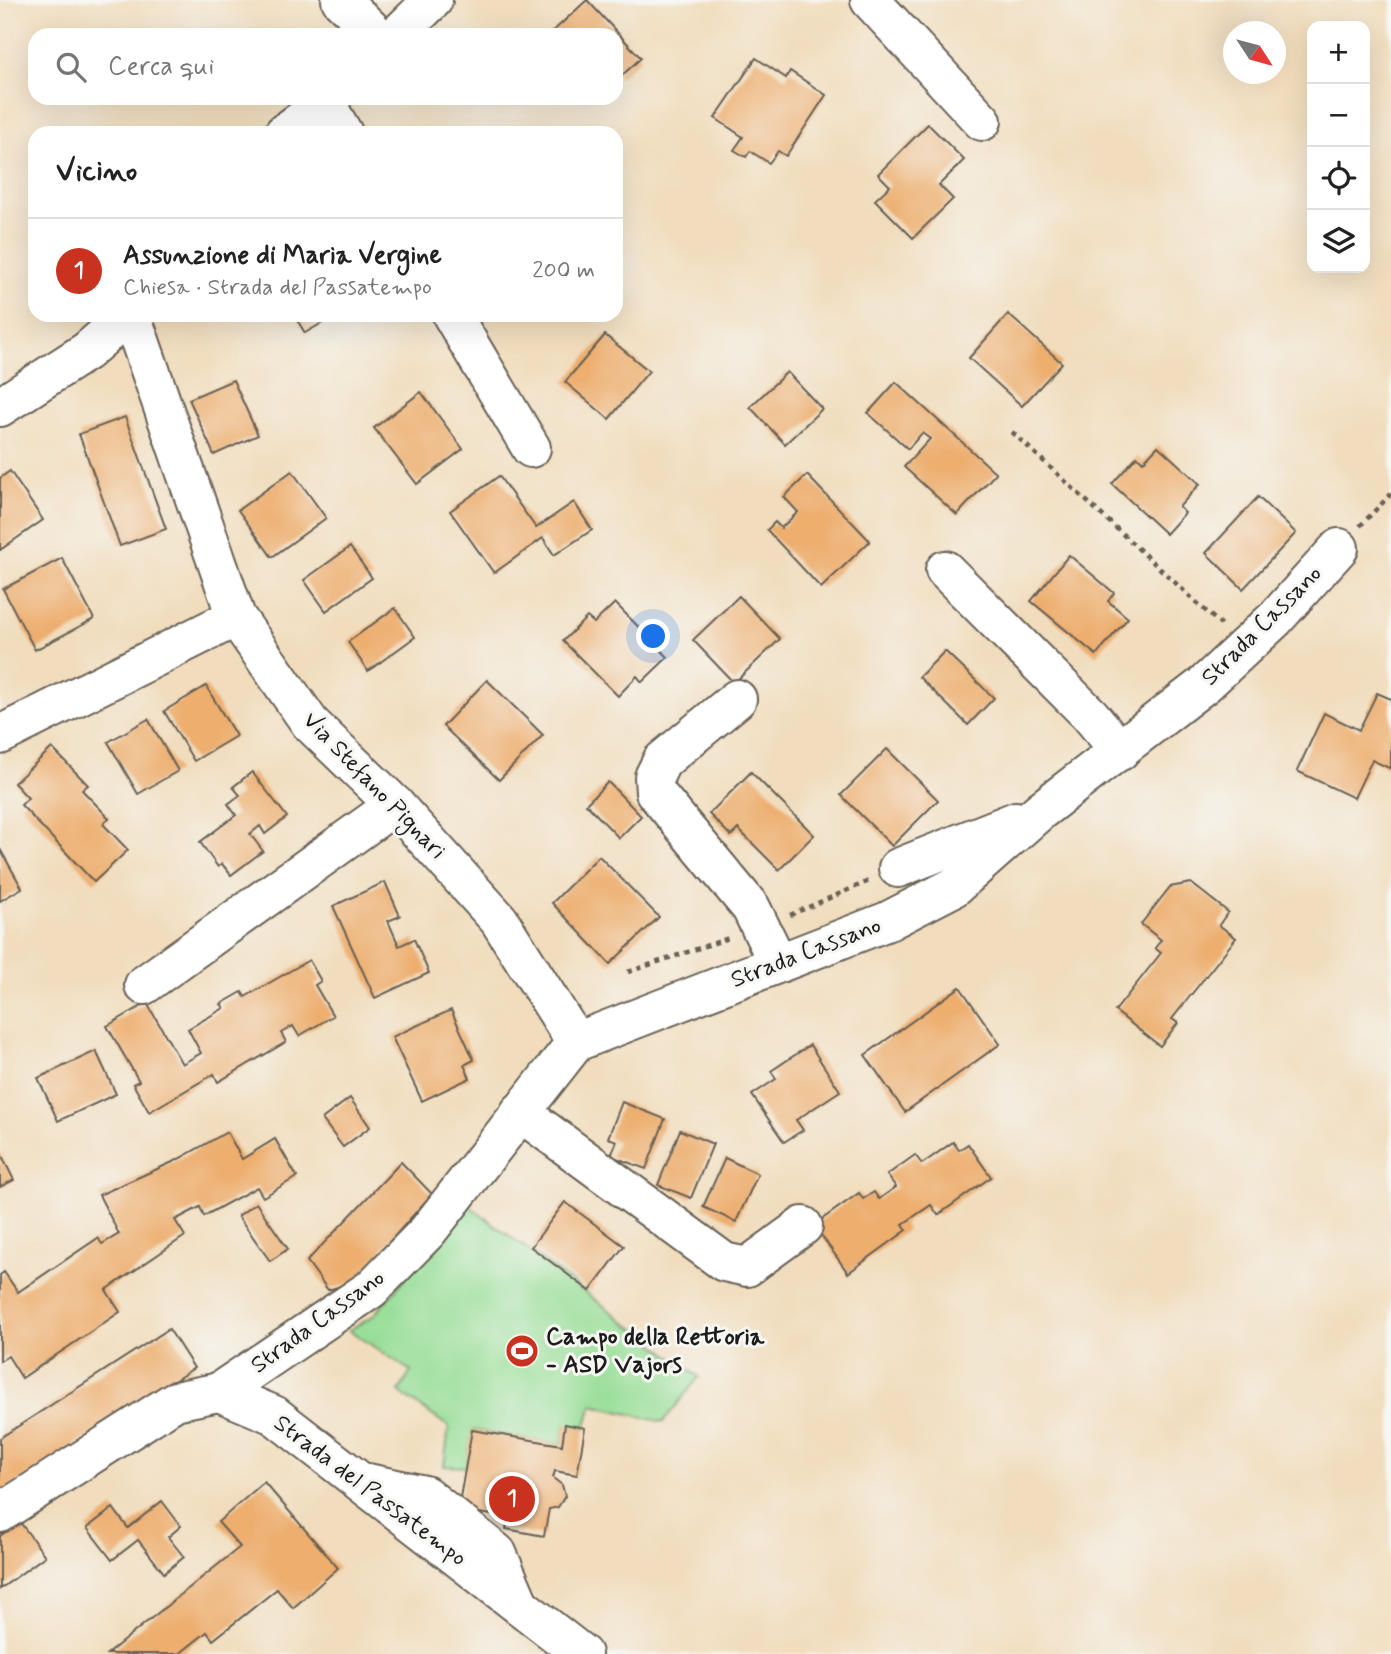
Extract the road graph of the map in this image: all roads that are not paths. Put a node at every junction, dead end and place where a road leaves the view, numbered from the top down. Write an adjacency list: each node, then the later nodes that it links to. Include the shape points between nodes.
1 (341, 0): 4 (street)
2 (433, 0): 5 (street)
3 (870, 0): 7 (street)
4 (370, 28)
5 (404, 28)
6 (333, 112): 8 (street)
7 (982, 121)
8 (300, 126)
9 (121, 322): 12 (street, via 87,351)
10 (131, 322): 16 (street, Via Stefano Pignari)
11 (456, 322): 13 (street)
12 (0, 407)
13 (531, 448)
14 (1339, 548): 19 (street, Strada Cassano, via 1275,619)
15 (945, 570): 19 (street)
16 (236, 617): 18 (street); 20 (street, Via Stefano Pignari, via 310,723)
17 (737, 699): 23 (street, via 662,761 654,777 655,792 751,908)
18 (0, 735)
19 (1120, 751): 21 (street, Strada Cassano)
20 (395, 805): 24 (street); 25 (street, Via Stefano Pignari, via 499,920)
21 (1040, 811): 22 (street); 23 (street, Strada Cassano, via 954,887 888,921)
22 (898, 868)
23 (778, 963): 25 (street, Strada Cassano)
24 (145, 985)
25 (576, 1042): 26 (street, Strada Cassano)
26 (520, 1112): 27 (street, via 724,1262 747,1267); 28 (street, Strada Cassano, via 427,1232 371,1289)
27 (803, 1226)
28 (219, 1392): 29 (street, via 175,1401); 30 (street, Strada del Passatempo, via 274,1415)
29 (0, 1513)
30 (582, 1654)

